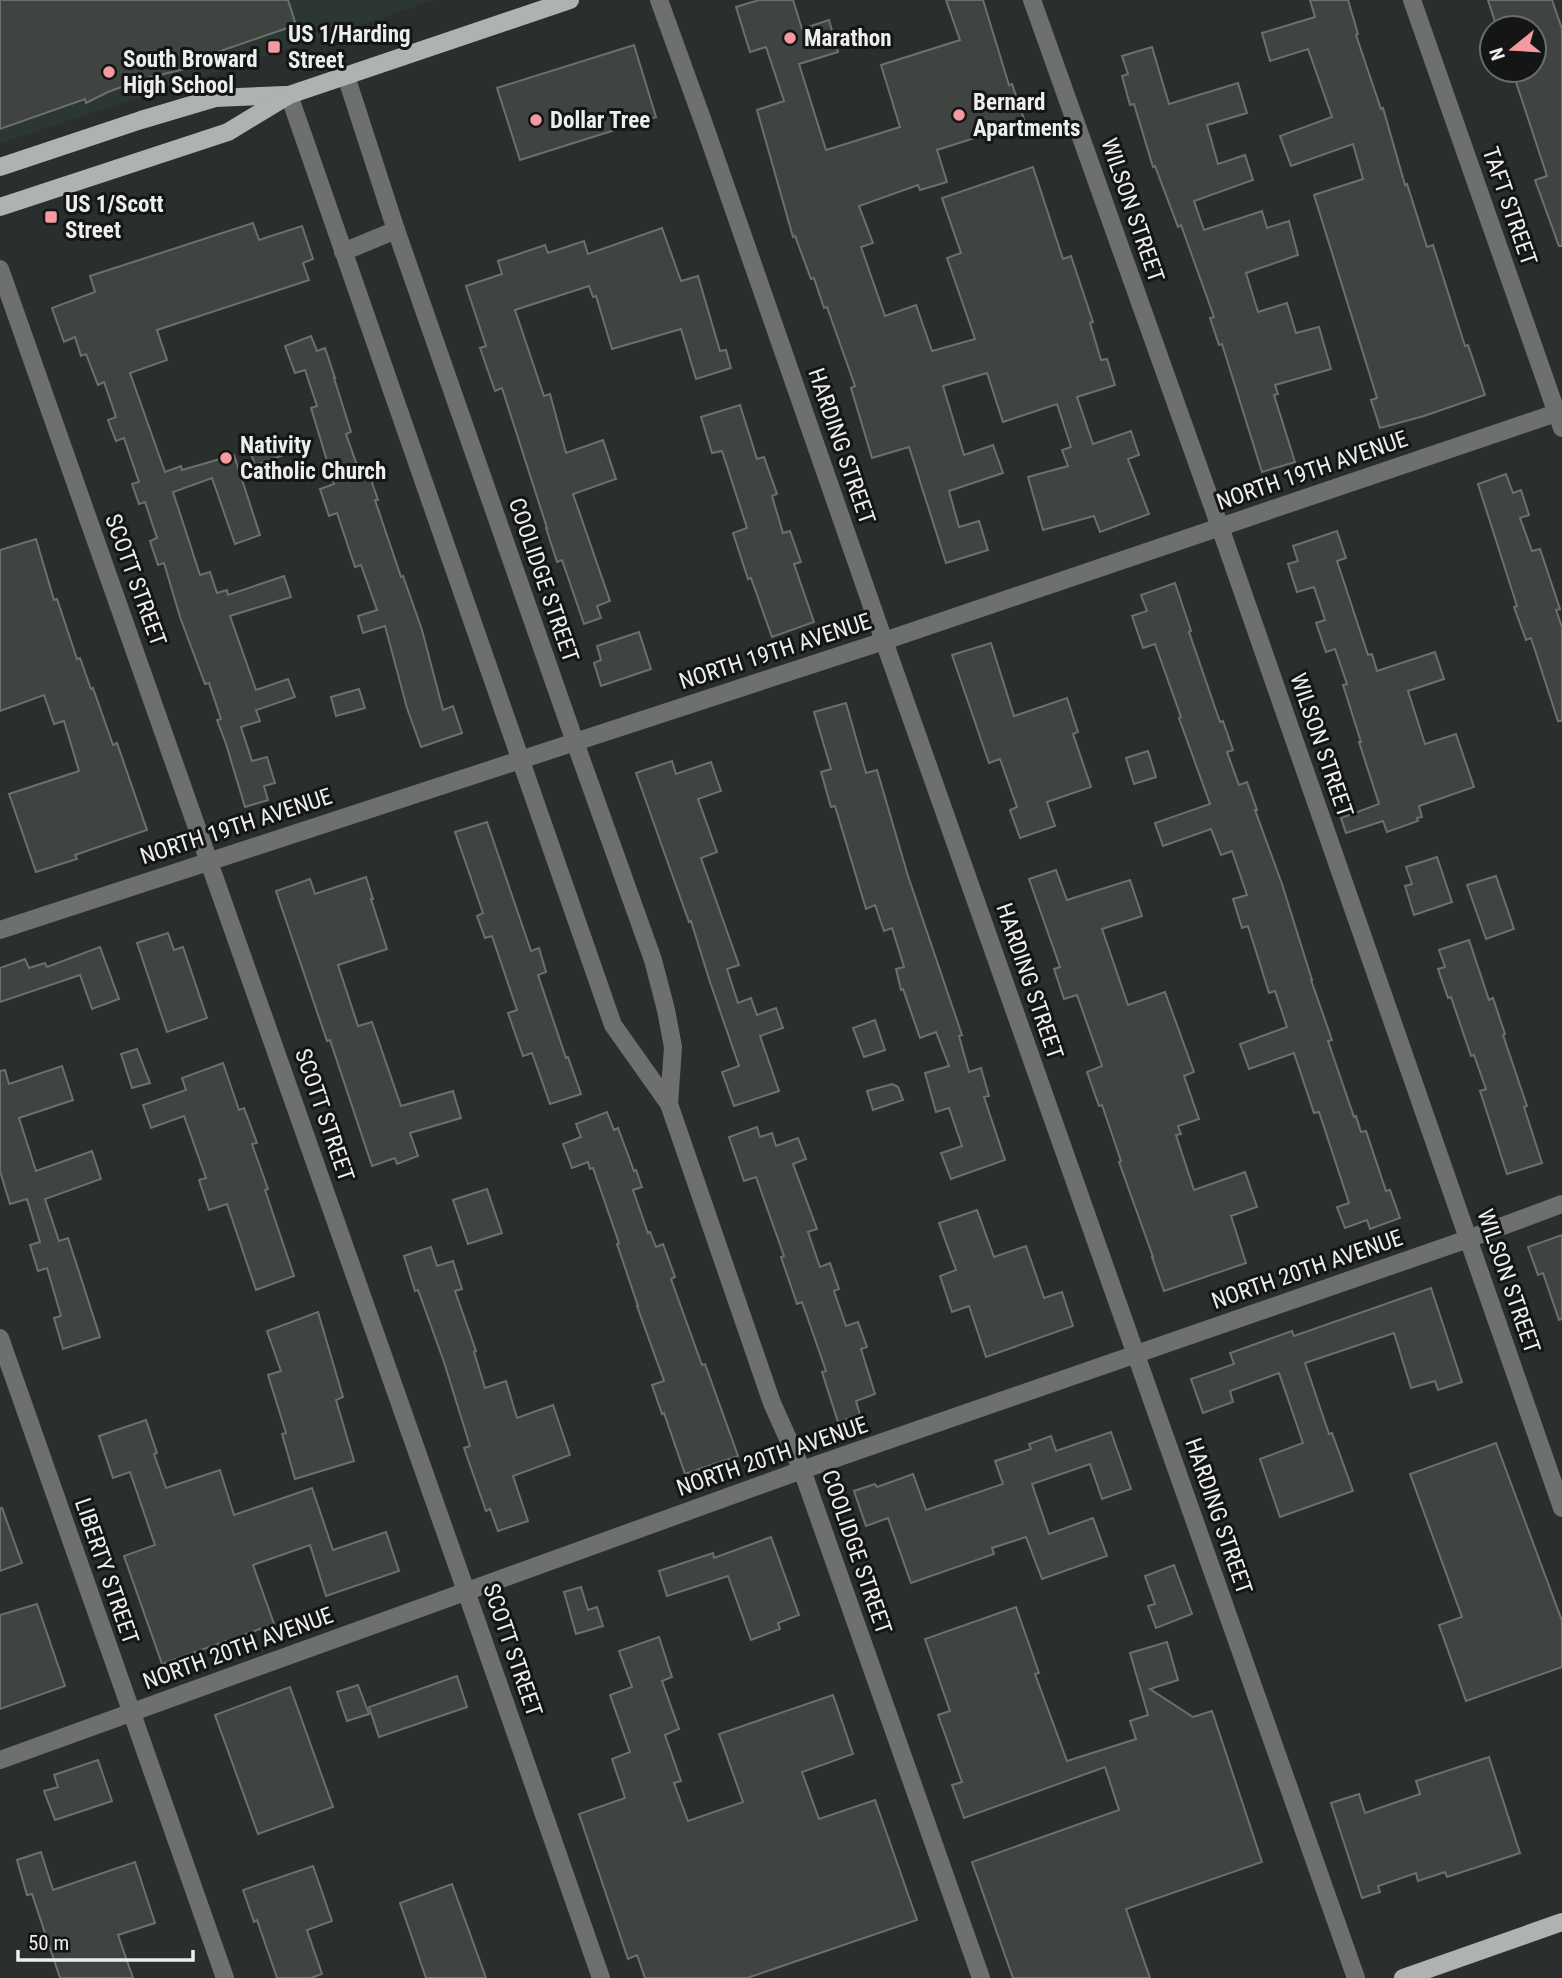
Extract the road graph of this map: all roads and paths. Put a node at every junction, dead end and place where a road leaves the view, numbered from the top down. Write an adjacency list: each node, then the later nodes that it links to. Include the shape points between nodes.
1 (570, 0): 5 (main road)
2 (659, 0): 14 (street, HARDING STREET)
3 (1032, 0): 13 (street, WILSON STREET)
4 (1412, 0): 12 (street, TAFT STREET)
5 (346, 76): 6 (main road); 9 (street, COOLIDGE STREET)
6 (289, 95): 7 (main road, via 215,97); 8 (main road, via 228,132); 10 (street, COOLIDGE STREET)
7 (0, 167)
8 (0, 207)
9 (397, 230): 10 (street); 15 (street, COOLIDGE STREET)
10 (343, 252): 16 (street, COOLIDGE STREET)
11 (0, 269): 17 (street, SCOTT STREET)
12 (1560, 417): 13 (street, NORTH 19TH AVENUE)
13 (1220, 527): 14 (street, NORTH 19TH AVENUE); 21 (street, WILSON STREET)
14 (884, 641): 15 (street, NORTH 19TH AVENUE); 23 (street, HARDING STREET)
15 (575, 742): 16 (street, NORTH 19TH AVENUE); 19 (street, COOLIDGE STREET, via 653,960 673,1047)
16 (519, 760): 17 (street, NORTH 19TH AVENUE); 19 (street, COOLIDGE STREET, via 613,1025)
17 (210, 860): 18 (street, NORTH 19TH AVENUE); 26 (street, SCOTT STREET)
18 (0, 930)
19 (670, 1104): 24 (street, COOLIDGE STREET, via 772,1403)
20 (1562, 1204): 21 (street, NORTH 20TH AVENUE)
21 (1468, 1239): 23 (street, NORTH 20TH AVENUE); 25 (street, WILSON STREET)
22 (0, 1338): 27 (street, LIBERTY STREET)
23 (1136, 1354): 24 (street, NORTH 20TH AVENUE); 33 (street, HARDING STREET)
24 (802, 1471): 26 (street, NORTH 20TH AVENUE); 32 (street, COOLIDGE STREET)
25 (1562, 1508)
26 (466, 1591): 27 (street, NORTH 20TH AVENUE); 31 (street, SCOTT STREET)
27 (131, 1713): 28 (street, NORTH 20TH AVENUE); 30 (street, LIBERTY STREET)
28 (0, 1760)
29 (1562, 1922): 34 (main road)
30 (225, 1978)
31 (601, 1978)
32 (981, 1978)
33 (1356, 1978)
34 (1404, 1978)

